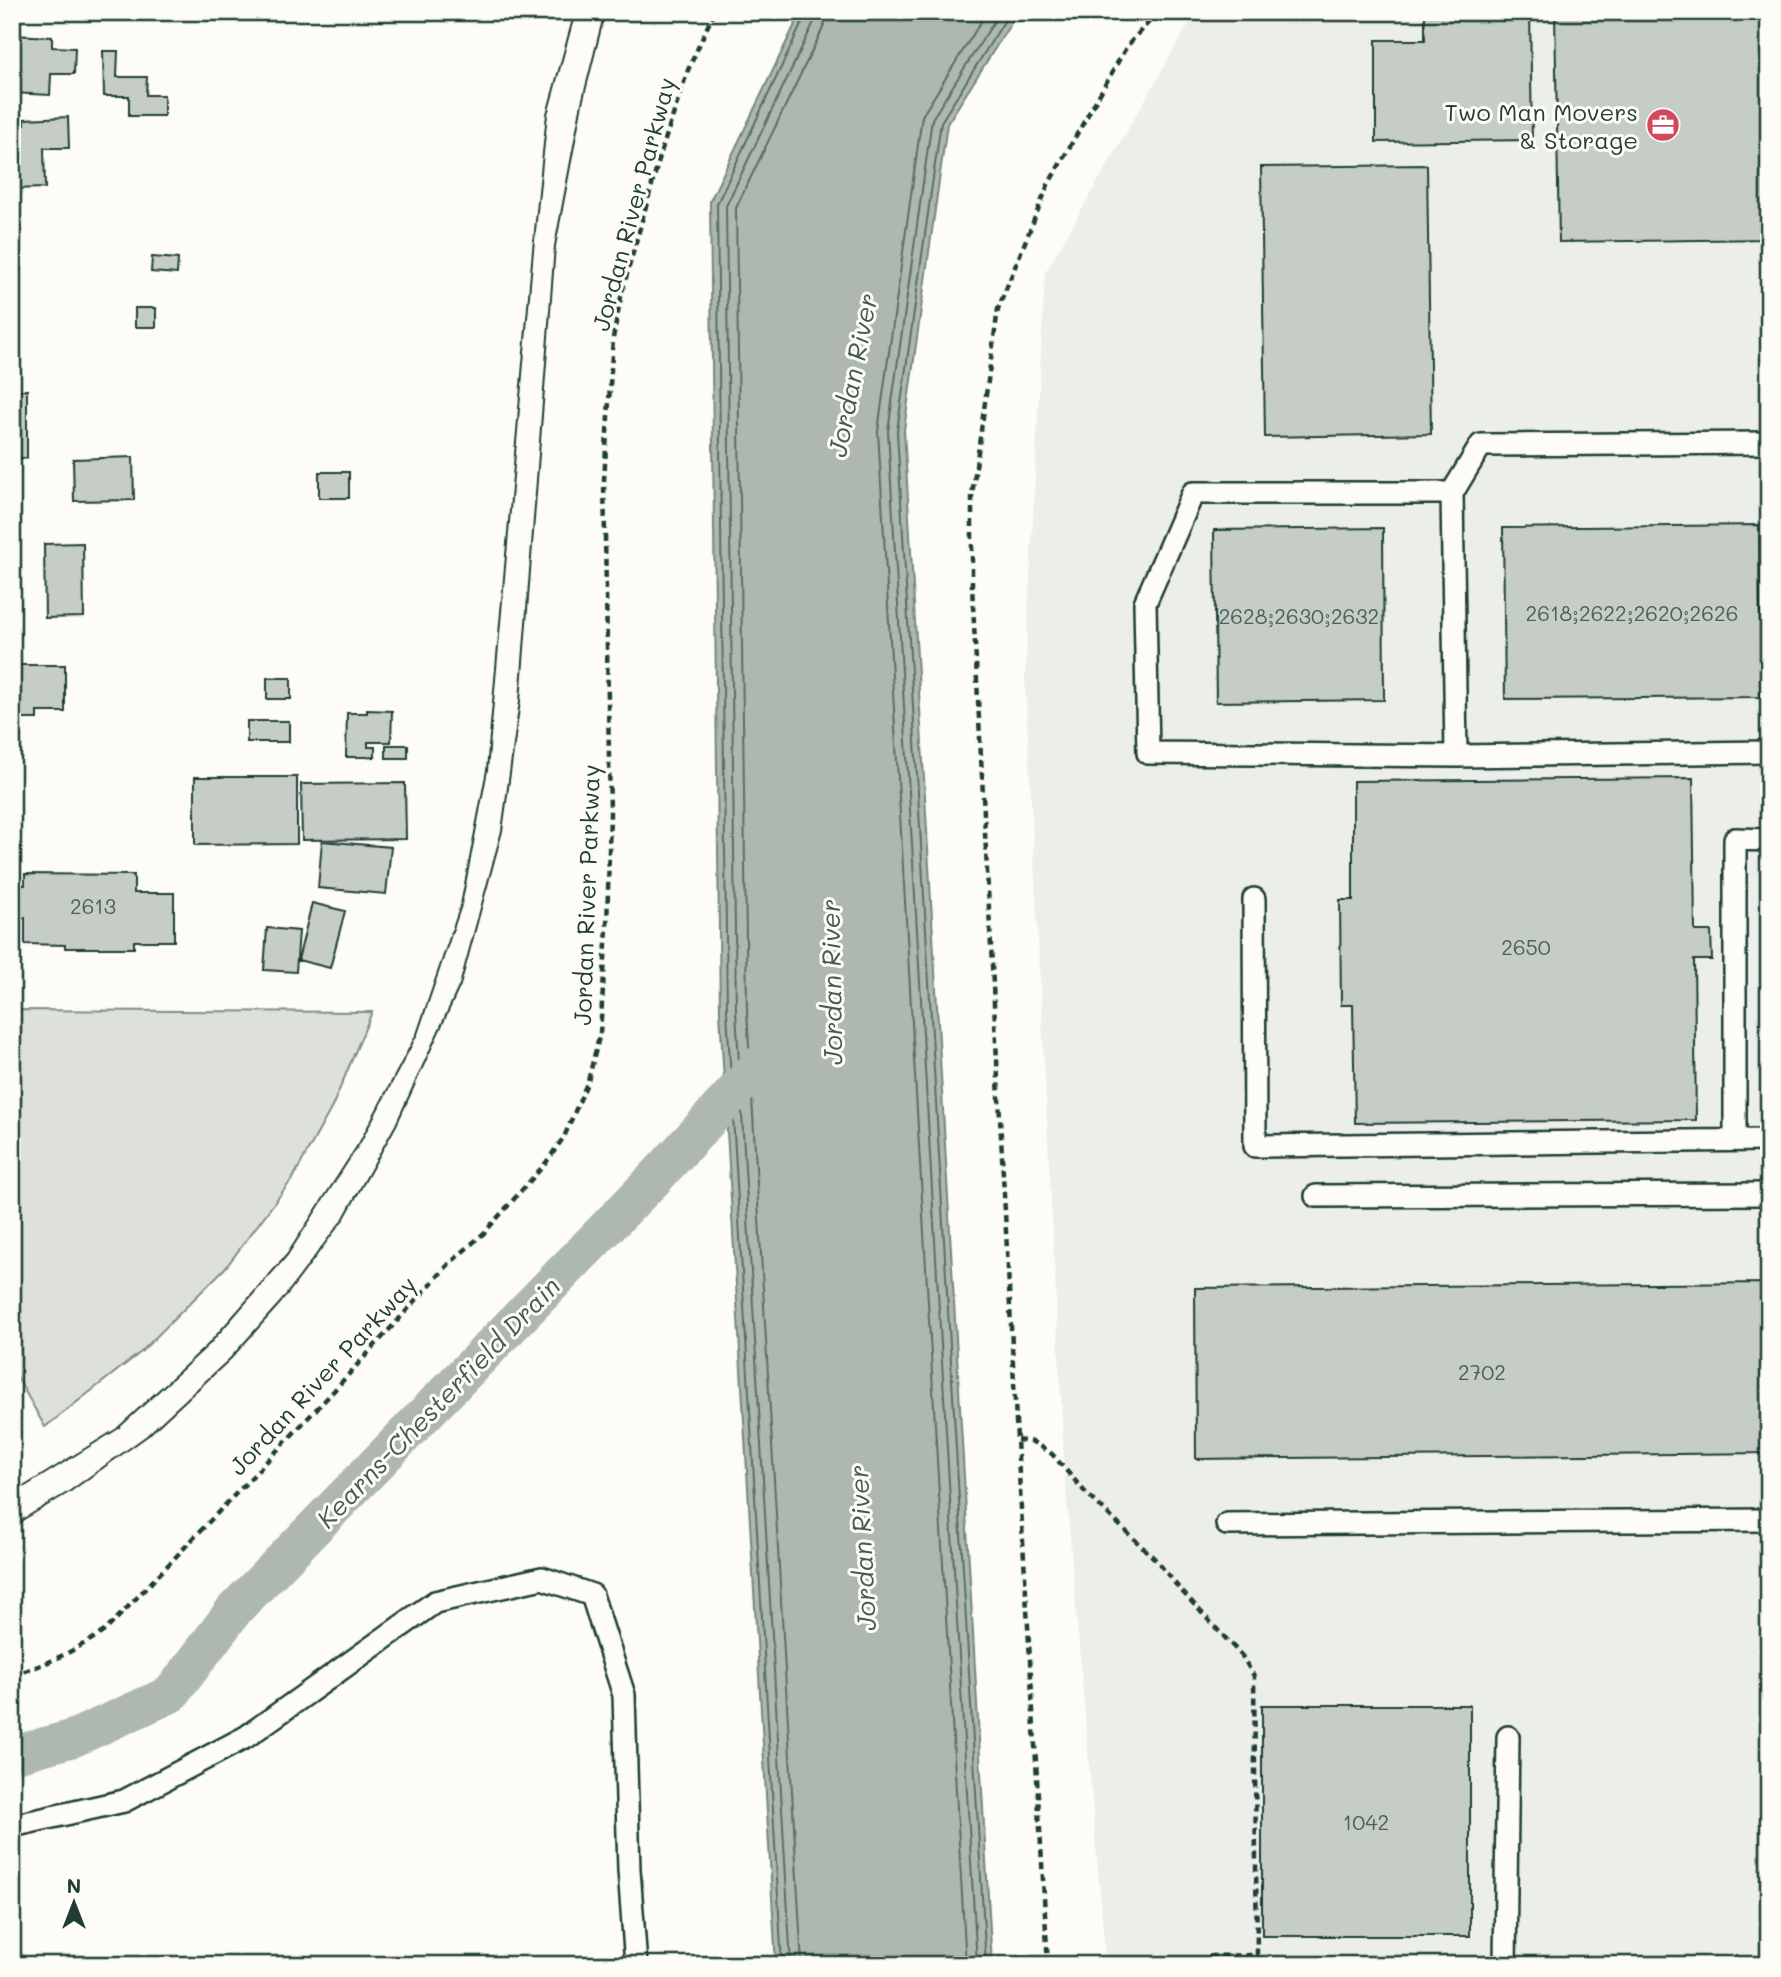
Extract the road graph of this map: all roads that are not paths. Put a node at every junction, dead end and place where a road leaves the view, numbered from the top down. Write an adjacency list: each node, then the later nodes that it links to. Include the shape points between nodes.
1 (1769, 443): 2 (lane, via 1481,445)
2 (1452, 493): 4 (lane); 4 (lane, via 1193,494 1145,603 1148,753)
3 (1769, 752): 4 (lane)
4 (1456, 756)
5 (1769, 840): 7 (lane, via 1735,839)
6 (1254, 899): 7 (lane, via 1255,1146)
7 (1735, 1140): 8 (lane)
8 (1769, 1140)
9 (1769, 1194): 10 (lane)
10 (1316, 1196)
11 (1769, 1520): 12 (lane)
12 (1227, 1524)
13 (1508, 1737): 16 (lane)
14 (12, 1826): 15 (lane, via 124,1801 246,1737 435,1602 542,1578 592,1595 624,1695)
15 (636, 1965)
16 (1505, 1965)

